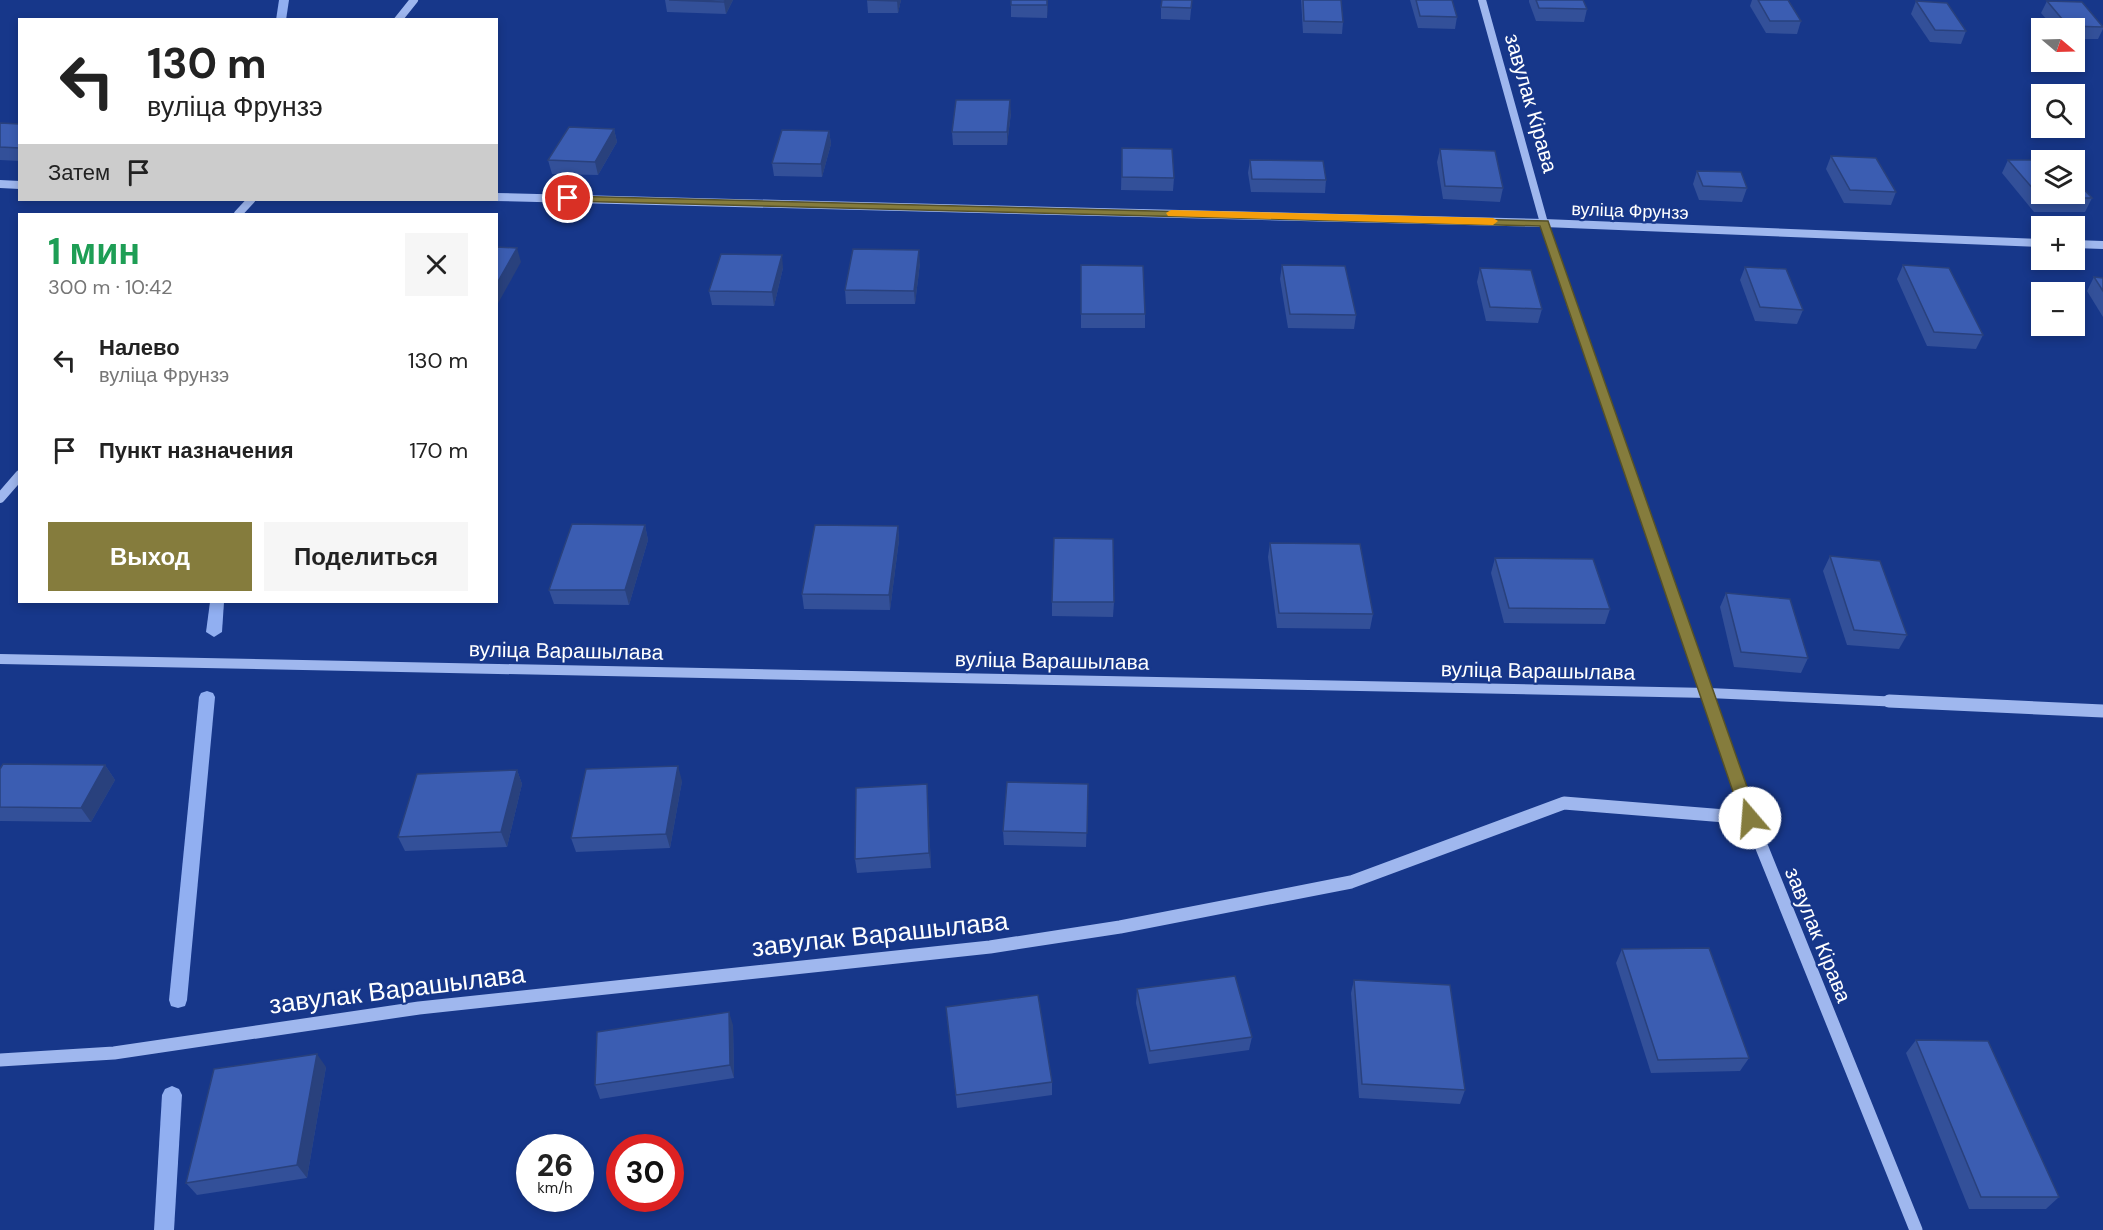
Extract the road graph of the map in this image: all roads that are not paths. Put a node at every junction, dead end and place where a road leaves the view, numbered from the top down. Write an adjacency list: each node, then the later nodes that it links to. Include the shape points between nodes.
1 (414, 0): 3 (street)
2 (1482, 0): 9 (street, завулак Кірава)
3 (400, 18)
4 (0, 184): 5 (street)
5 (18, 185)
6 (498, 196): 9 (street, вуліца Фрунзэ)
7 (250, 201): 8 (street)
8 (239, 213)
9 (1544, 223): 10 (street, вуліца Фрунзэ); 16 (street, завулак Кірава)
10 (2031, 243)
11 (2085, 244): 12 (street)
12 (2103, 245)
13 (18, 477): 14 (street)
14 (0, 498)
15 (0, 660): 16 (street, вуліца Варашылава)
16 (1709, 693): 17 (street, вуліца Варашылава); 18 (street, завулак Кірава)
17 (2103, 711)
18 (1750, 818): 19 (street, завулак Варашылава, via 1564,803 1352,882 1120,927 990,947 419,1008 114,1053); 20 (street, завулак Кірава)
19 (0, 1060)
20 (1916, 1230)

